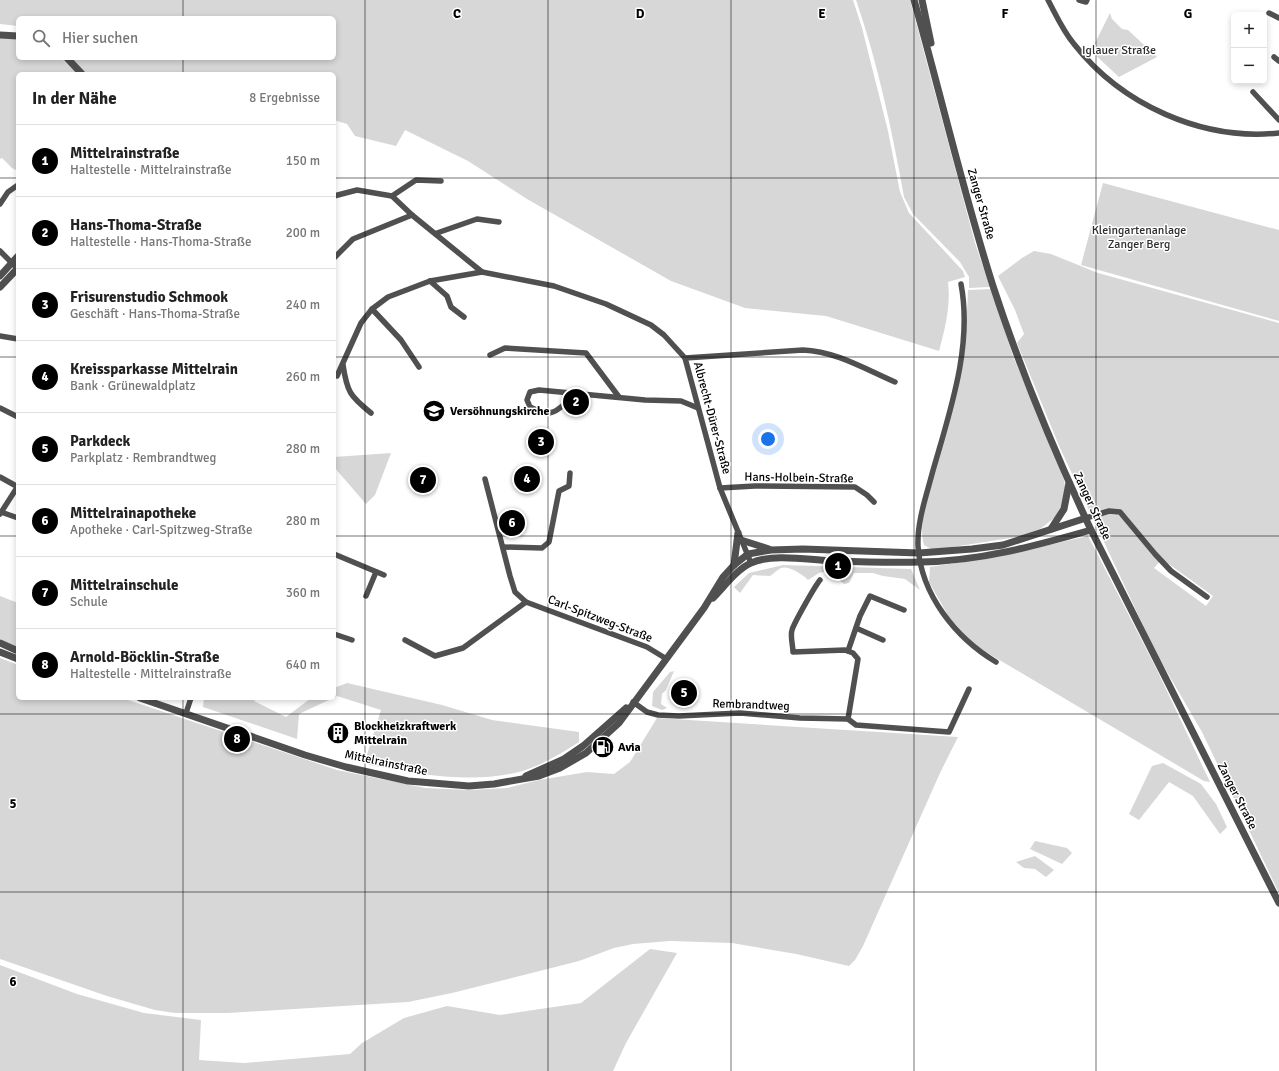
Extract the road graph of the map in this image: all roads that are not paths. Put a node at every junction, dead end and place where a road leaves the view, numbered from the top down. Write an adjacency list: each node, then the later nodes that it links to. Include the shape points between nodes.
1 (914, 0): 15 (street, Zanger Straße)
2 (922, 0): 15 (street, Zanger Straße)
3 (1048, 0): 17 (street, via 1060,25 1078,48 1113,82 1150,107 1194,126 1256,136)
4 (1079, 0): 5 (street)
5 (1086, 0)
6 (1269, 13): 7 (street)
7 (1279, 18)
8 (0, 35): 9 (street)
9 (16, 36)
10 (1274, 57): 12 (street)
11 (69, 60): 13 (street)
12 (1279, 61)
13 (80, 72)
14 (1253, 92): 16 (street)
15 (942, 96): 56 (street, Zanger Straße, via 968,202 994,287 1028,385)
16 (1279, 120)
17 (1279, 133)
18 (441, 181): 21 (street, via 416,180)
19 (16, 186): 22 (street, via 8,192)
20 (336, 195): 21 (street, via 357,190)
21 (392, 196): 23 (street)
22 (0, 204)
23 (412, 215): 25 (street); 27 (street, via 353,239)
24 (499, 222): 25 (street, via 477,219)
25 (436, 233): 32 (street)
26 (0, 251): 29 (street)
27 (336, 256)
28 (16, 258): 29 (street)
29 (11, 263): 30 (street); 33 (street)
30 (16, 267)
31 (16, 270): 36 (street)
32 (482, 272): 34 (street, Albrecht-Dürer-Straße); 42 (street, Albrecht-Dürer-Straße, via 554,286 597,300 651,325)
33 (0, 276)
34 (430, 281): 37 (street, Albrecht-Dürer-Straße, via 388,297); 38 (street, via 446,296 451,307)
35 (961, 284): 70 (street, via 964,317 955,388 924,505)
36 (0, 287)
37 (372, 309): 43 (street, Albrecht-Dürer-Straße, via 361,322); 44 (street, via 401,340)
38 (464, 318)
39 (0, 336): 40 (street)
40 (16, 339)
41 (490, 355): 48 (street, via 505,348 586,353)
42 (685, 358): 46 (street, via 816,350); 50 (street, Albrecht-Dürer-Straße)
43 (343, 364): 45 (street, Albrecht-Dürer-Straße); 51 (street, via 346,386 355,400)
44 (419, 367)
45 (337, 376)
46 (895, 382)
47 (579, 393): 47 (street, via 533,390 527,400 530,407 549,414); 48 (street)
48 (618, 397): 50 (street, via 681,401)
49 (0, 408): 52 (street)
50 (698, 408): 58 (street, Albrecht-Dürer-Straße)
51 (371, 413)
52 (16, 416)
53 (570, 473): 68 (street, via 569,486 559,491 549,542 542,548)
54 (0, 477): 57 (street)
55 (485, 479): 68 (street)
56 (1069, 482): 63 (street, Zanger Straße); 64 (street, via 1064,509)
57 (16, 485)
58 (720, 488): 60 (street, Hans-Holbein-Straße, via 856,487); 66 (street, Albrecht-Dürer-Straße)
59 (16, 489): 61 (street)
60 (874, 502)
61 (1, 513): 62 (street)
62 (16, 517)
63 (1086, 518): 64 (street, Mittelrainstraße); 65 (street, Zanger Straße); 80 (street, via 1109,511 1120,512 1171,571)
64 (1050, 530): 70 (street, Mittelrainstraße, via 1003,545)
65 (1091, 530): 73 (street, via 1001,554); 102 (street, Zanger Straße)
66 (738, 533): 67 (street, Albrecht-Dürer-Straße); 75 (street)
67 (741, 540): 69 (street); 71 (street, Albrecht-Dürer-Straße)
68 (504, 547): 81 (street, via 515,592)
69 (771, 550): 70 (street, Mittelrainstraße, via 803,548); 71 (street, Mittelrainstraße)
70 (919, 553): 73 (street)
71 (748, 554): 74 (street, Albrecht-Dürer-Straße); 75 (street, Mittelrainstraße)
72 (336, 555): 76 (street)
73 (921, 562): 74 (street, via 779,559); 95 (street, via 927,585 952,624 973,647)
74 (751, 563): 82 (street, Mittelrainstraße)
75 (734, 565): 82 (street, Mittelrainstraße, via 723,577)
76 (376, 572): 77 (street); 79 (street)
77 (384, 575)
78 (820, 580): 91 (street, via 813,588 792,631 793,652)
79 (366, 596)
80 (1207, 597)
81 (526, 602): 87 (street, via 463,648 435,656); 94 (street, Carl-Spitzweg-Straße, via 647,647)
82 (704, 608): 94 (street, Mittelrainstraße)
83 (904, 610): 84 (street, via 870,596)
84 (856, 628): 88 (street); 91 (street)
85 (336, 635): 86 (street)
86 (352, 640)
87 (404, 640)
88 (883, 640)
89 (0, 643): 90 (street)
90 (16, 650)
91 (848, 651): 101 (street, via 858,659)
92 (0, 652): 93 (street)
93 (16, 658)
94 (665, 658): 99 (street, Mittelrainstraße)
95 (996, 662)
96 (969, 688): 101 (street, Rembrandtweg, via 949,732 856,725)
97 (146, 700): 100 (street, Mittelrainstraße)
98 (190, 700): 100 (street)
99 (633, 702): 100 (street, Mittelrainstraße, via 619,723 586,753 553,771 539,776 469,786 408,781 346,767); 101 (street, Rembrandtweg, via 647,712 658,715 740,713)
100 (186, 713)
101 (848, 719)
102 (1279, 903)

